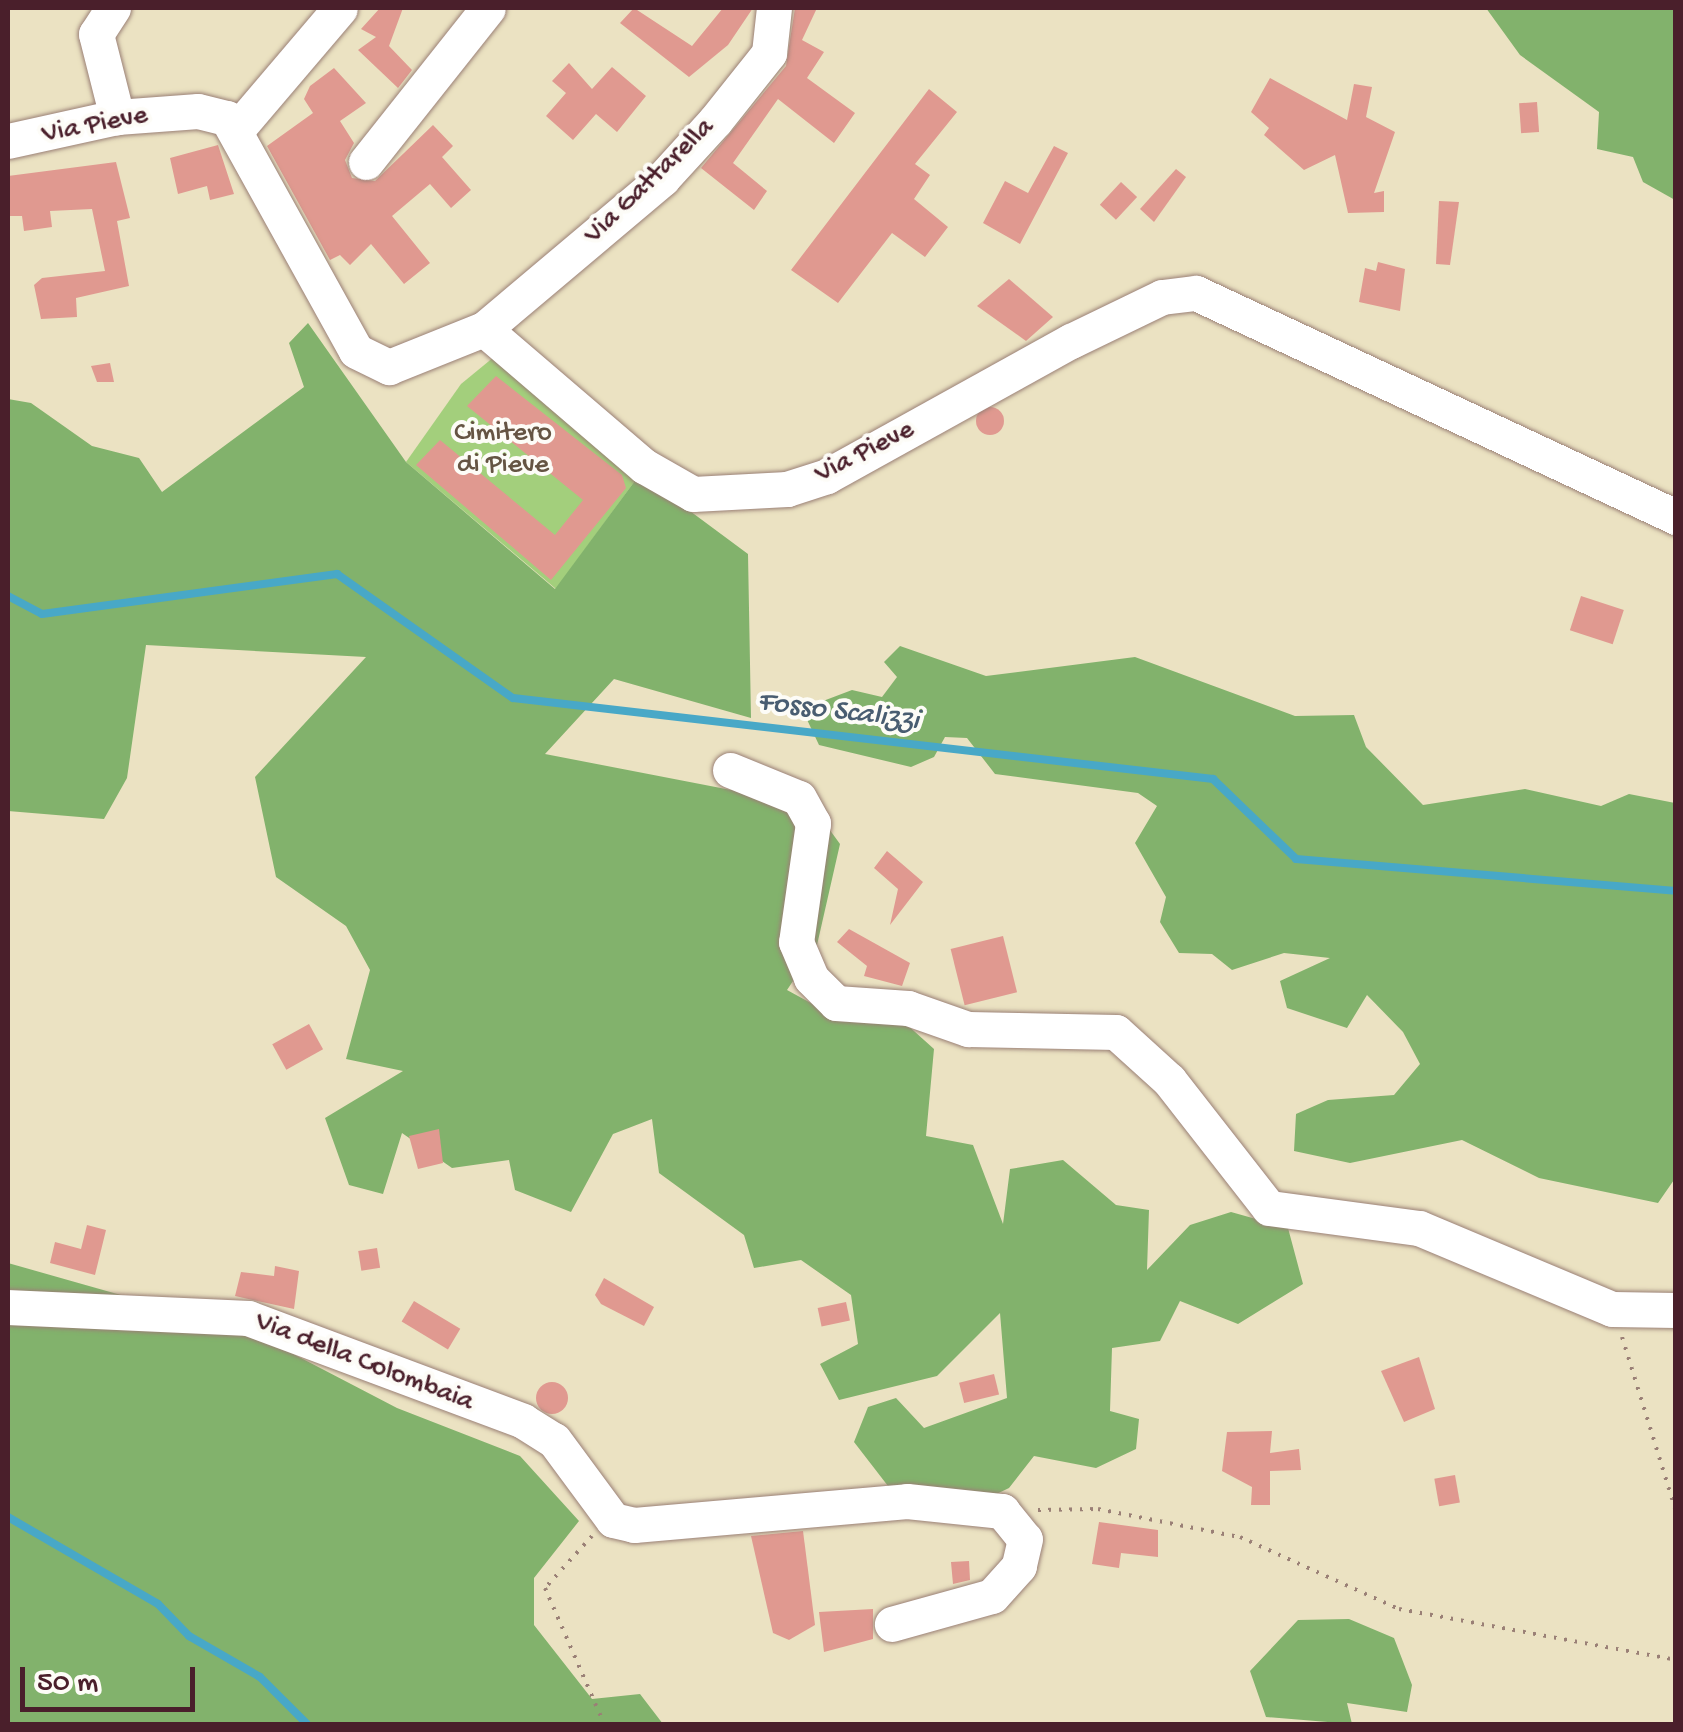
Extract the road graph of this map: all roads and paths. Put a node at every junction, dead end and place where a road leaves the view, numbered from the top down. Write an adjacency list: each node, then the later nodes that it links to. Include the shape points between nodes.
1 (113, 8): 5 (street, via 96,34)
2 (340, 8): 6 (street)
3 (488, 8): 8 (street)
4 (774, 8): 9 (street, Via Gattarella, via 769,53 716,120 662,179)
5 (117, 116): 6 (street, Via Pieve, via 198,111); 7 (street, Via Pieve)
6 (238, 128): 9 (street, via 356,352 389,367)
7 (8, 141)
8 (366, 162)
9 (484, 329): 10 (street, Via Pieve, via 644,466 693,494 718,494 827,476 1071,341 1162,297 1196,293)
10 (1676, 516)
11 (730, 770): 13 (street, via 799,798 813,823 796,942 836,1003 908,1008 968,1030 1116,1032 1168,1080 1269,1208 1419,1228)
12 (8, 1307): 17 (street, Via della Colombaia, via 248,1318 523,1421 554,1440)
13 (1612, 1308): 14 (street); 16 (path)
14 (1676, 1310)
15 (1002, 1511): 17 (street, via 907,1502 716,1521); 18 (street, via 1025,1538 1019,1566 992,1596); 19 (path, via 1098,1509 1240,1537 1399,1610)
16 (1676, 1511)
17 (613, 1520): 20 (path, via 545,1588)
18 (892, 1624)
19 (1676, 1660)
20 (604, 1724)

